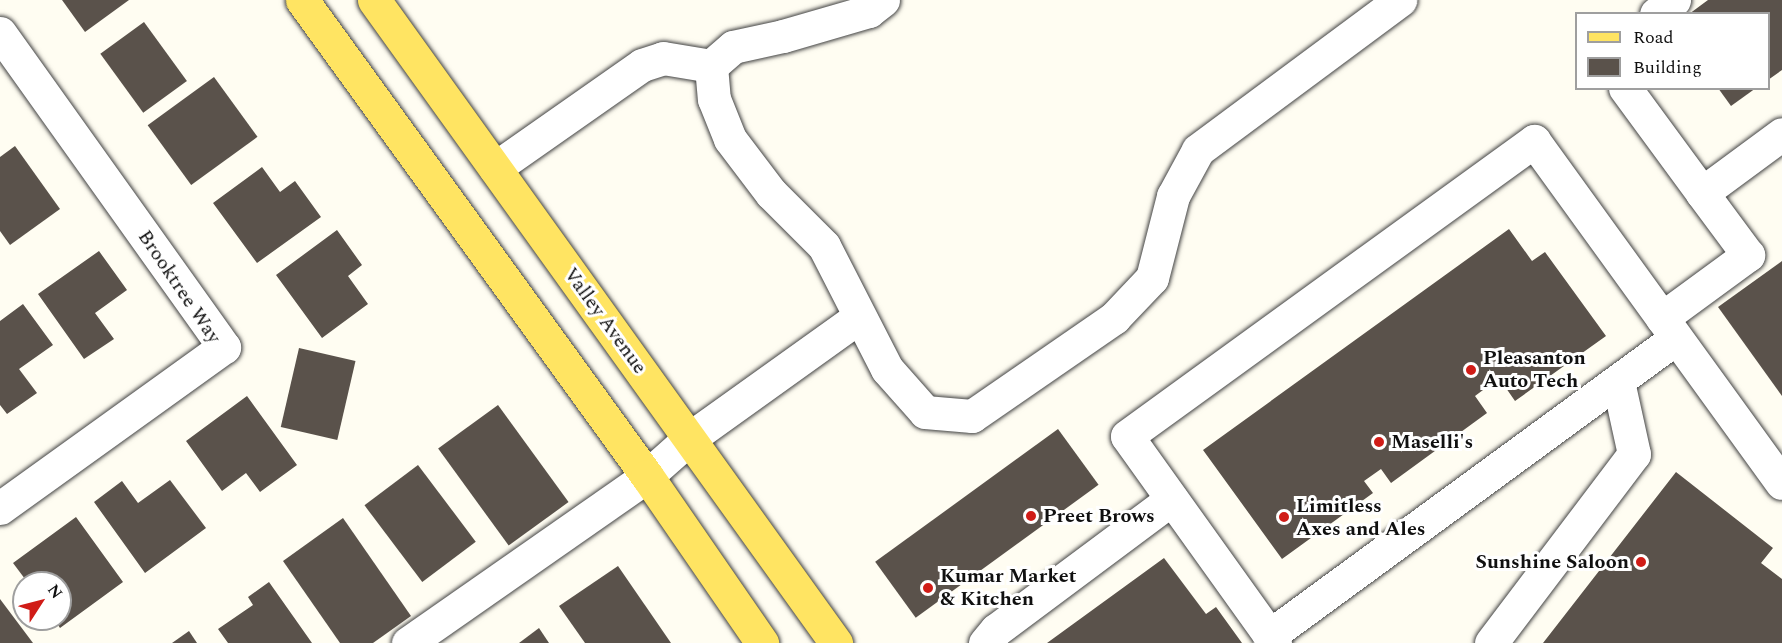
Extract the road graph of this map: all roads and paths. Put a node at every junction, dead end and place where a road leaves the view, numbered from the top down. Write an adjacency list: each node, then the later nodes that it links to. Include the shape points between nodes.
1 (302, 0): 17 (main road)
2 (374, 0): 11 (main road, Valley Avenue)
3 (883, 0): 8 (street, via 869,11 733,47)
4 (1400, 0): 13 (street, via 1198,150 1173,196 1152,278 1114,318 972,416 925,412 887,369)
5 (1674, 0): 6 (street)
6 (1659, 12)
7 (0, 33): 20 (street, Brooktree Way, via 224,347)
8 (711, 66): 11 (street, via 663,57 642,64); 13 (street, via 714,99 730,139 771,193 824,246)
9 (1626, 90): 12 (street)
10 (1782, 134): 12 (street)
11 (495, 168): 16 (main road, Valley Avenue)
12 (1702, 193): 14 (street, via 1748,255)
13 (859, 317): 16 (street)
14 (1669, 328): 15 (street); 18 (street); 19 (street, via 1534,141 1126,436)
15 (1618, 381): 21 (street); 26 (street, via 1634,454)
16 (690, 438): 17 (street); 24 (main road, Valley Avenue)
17 (647, 476): 22 (street); 23 (main road)
18 (1782, 483)
19 (1172, 499): 21 (street); 25 (street, via 996,630)
20 (0, 508)
21 (1272, 639)
22 (408, 643)
23 (762, 643)
24 (836, 643)
25 (985, 643)
26 (1491, 643)

